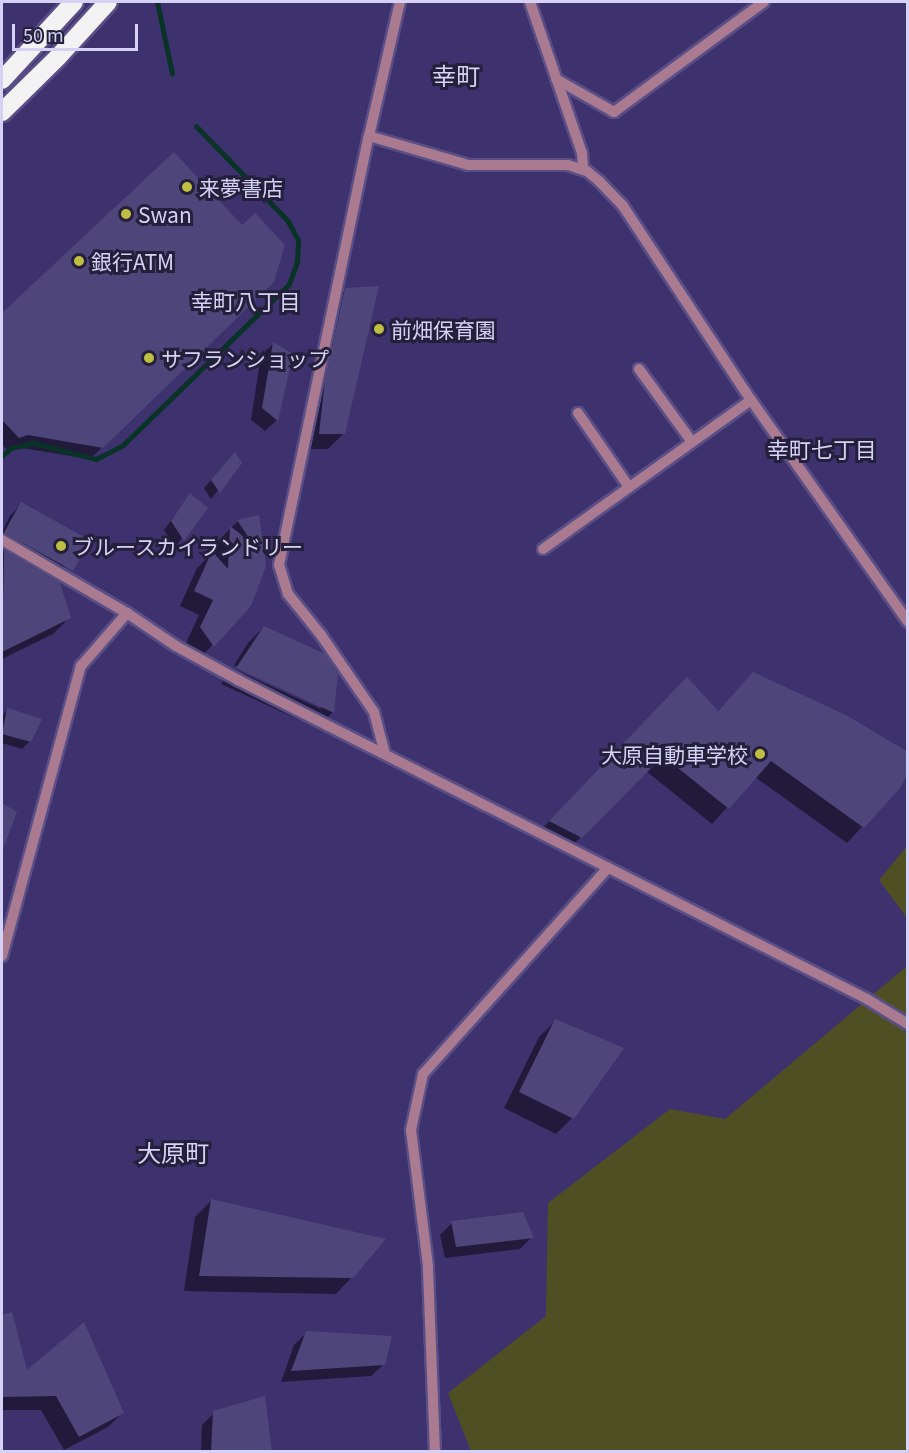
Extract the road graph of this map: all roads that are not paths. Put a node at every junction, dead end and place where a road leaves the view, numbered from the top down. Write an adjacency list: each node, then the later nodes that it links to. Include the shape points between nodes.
1 (74, 2): 7 (highway)
2 (108, 2): 8 (highway)
3 (400, 2): 9 (street)
4 (530, 2): 6 (street)
5 (764, 2): 6 (street, via 614,112)
6 (556, 79): 10 (street, via 582,153)
7 (2, 80)
8 (2, 111)
9 (369, 136): 10 (street, via 468,165 568,165); 20 (street, via 279,565 288,594 321,634 374,712)
10 (583, 169): 12 (street, via 622,206)
11 (639, 369): 14 (street)
12 (751, 400): 14 (street); 19 (street)
13 (578, 413): 15 (street)
14 (692, 442): 15 (street)
15 (630, 487): 17 (street)
16 (2, 540): 18 (street)
17 (543, 549)
18 (127, 613): 20 (street, via 176,646); 22 (street, via 81,666)
19 (908, 622)
20 (385, 754): 21 (street)
21 (608, 868): 23 (street, via 867,999); 24 (street, via 423,1074 411,1130 428,1266)
22 (2, 956)
23 (908, 1024)
24 (435, 1452)

